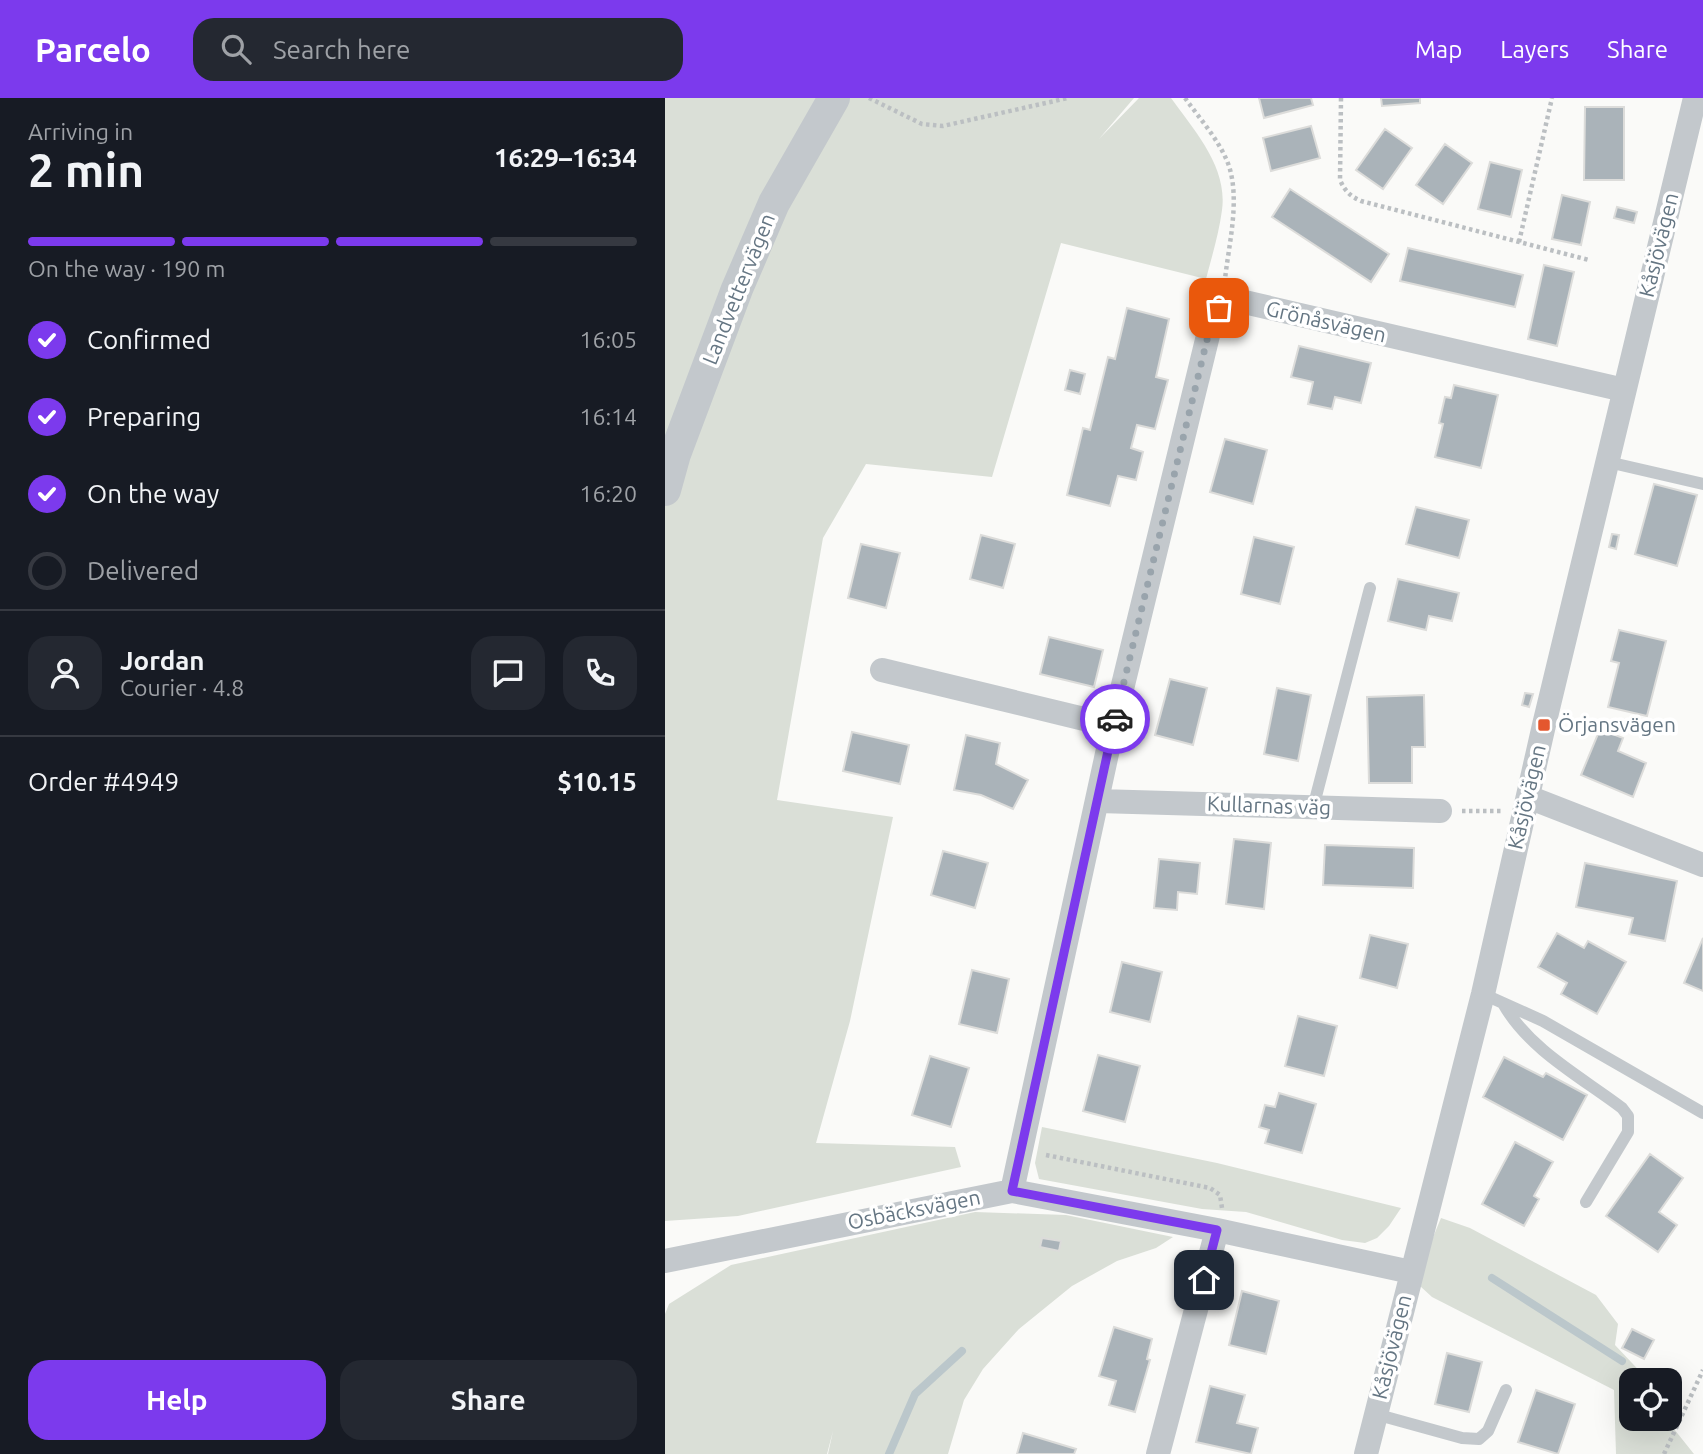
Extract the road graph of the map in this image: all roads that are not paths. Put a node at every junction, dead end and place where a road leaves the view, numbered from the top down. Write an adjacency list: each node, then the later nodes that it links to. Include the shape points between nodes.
1 (834, 98): 7 (street, Landvettervägen, via 774,203 742,277)
2 (1695, 98): 3 (street, Kåsjövägen)
3 (1693, 150): 4 (street, Kåsjövägen)
4 (1624, 390): 5 (street, Kåsjövägen); 10 (street, Grönåsvägen, via 1240,301 1226,303 1212,319)
5 (1608, 461): 6 (lane); 12 (street, Kåsjövägen)
6 (1703, 484)
7 (665, 490)
8 (1370, 588): 13 (lane)
9 (882, 670): 10 (street)
10 (1113, 726): 11 (street)
11 (1098, 801): 13 (street, Kullarnas väg); 18 (street)
12 (1526, 806): 15 (street); 16 (street, Kåsjövägen)
13 (1313, 808): 14 (street, Kullarnas väg)
14 (1440, 811)
15 (1703, 865)
16 (1493, 999): 17 (lane, via 1543,1021); 19 (lane, via 1527,1037 1628,1116 1628,1132); 22 (street, Kåsjövägen)
17 (1703, 1114)
18 (1012, 1191): 20 (street, Osbäcksvägen); 21 (street, Osbäcksvägen)
19 (1586, 1202)
20 (1217, 1230): 22 (street, Osbäcksvägen); 25 (street)
21 (665, 1261)
22 (1411, 1272): 24 (street, Kåsjövägen)
23 (1506, 1390): 24 (lane, via 1488,1431 1479,1439)
24 (1375, 1415): 26 (street, Kåsjövägen)
25 (1158, 1454)
26 (1366, 1454)

